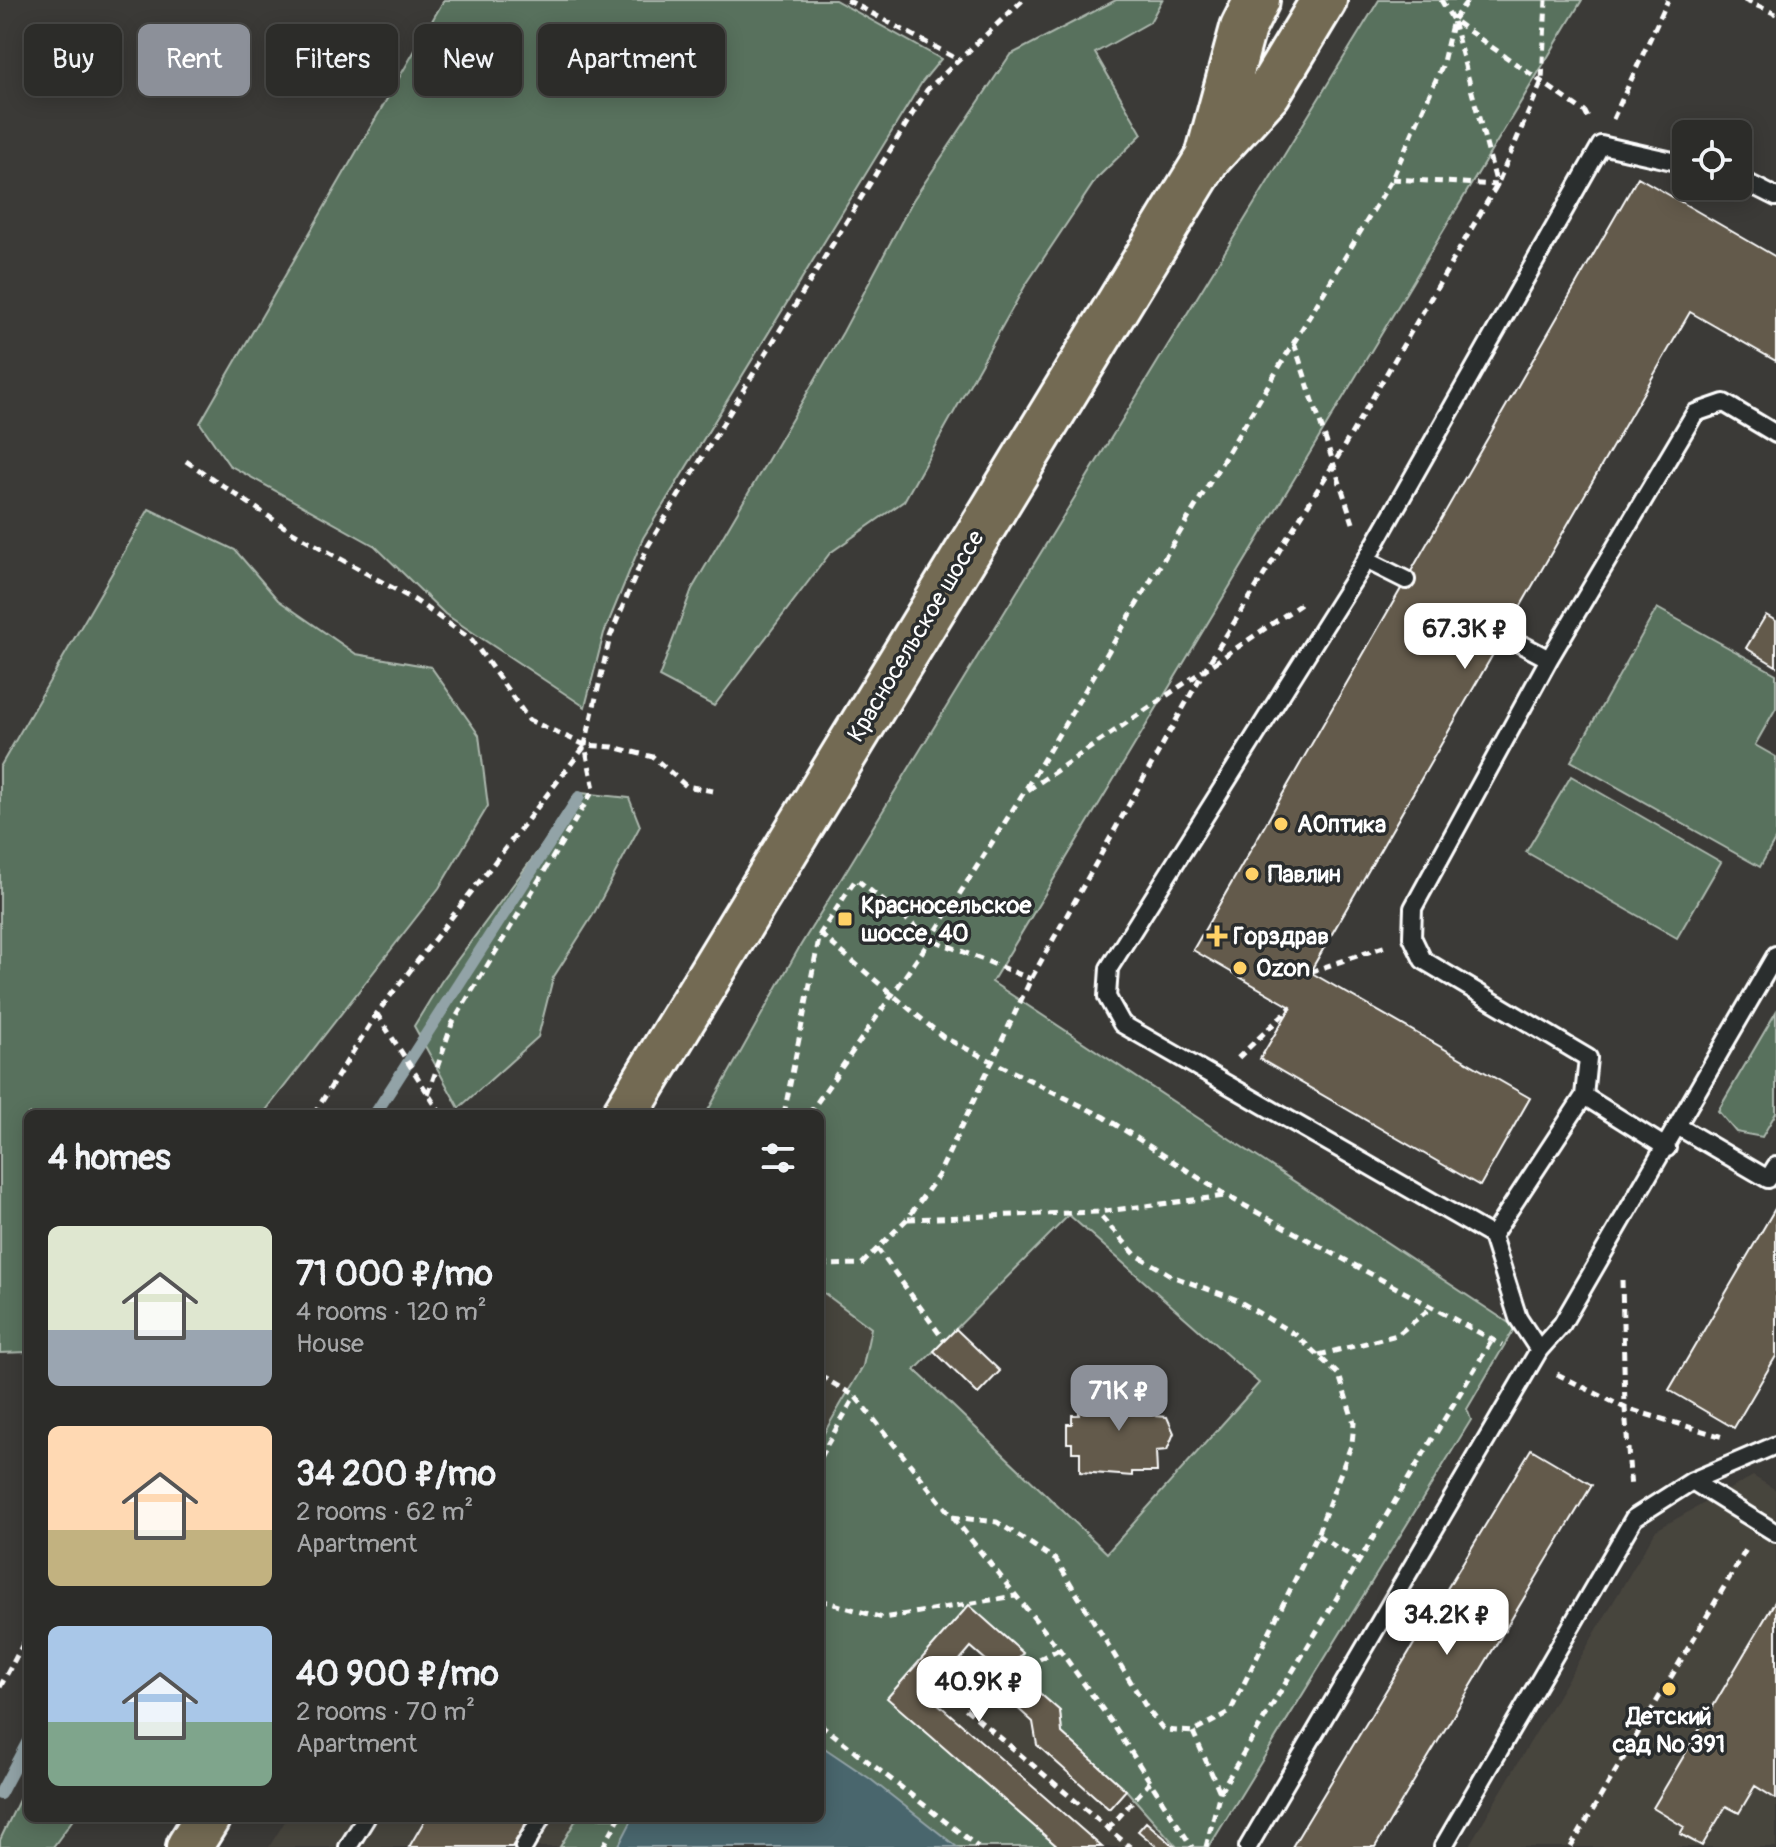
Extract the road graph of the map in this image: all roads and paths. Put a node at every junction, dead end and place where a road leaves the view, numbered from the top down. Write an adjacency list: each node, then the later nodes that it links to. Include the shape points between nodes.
1 (847, 0): 12 (path)
2 (1023, 0): 12 (path)
3 (1257, 0): 15 (highway, Красносельское шоссе, via 1243,28)
4 (1324, 0): 15 (highway, Красносельское шоссе, via 1268,93)
5 (1441, 0): 11 (path)
6 (1468, 0): 11 (path)
7 (1546, 0): 13 (path)
8 (1668, 0): 14 (path)
9 (1744, 0): 10 (path)
10 (1776, 14)
11 (1453, 20): 13 (path); 17 (path, via 1442,66); 18 (path)
12 (959, 61): 30 (path, via 927,90 648,546 610,637)
13 (1542, 81): 14 (path, via 1585,112); 18 (path)
14 (1601, 145): 16 (lane); 25 (lane)
15 (1207, 159): 48 (highway, Красносельское шоссе)
16 (1672, 161)
17 (1392, 179): 18 (path); 21 (path)
18 (1497, 185): 24 (path)
19 (1752, 185): 20 (lane)
20 (1776, 197)
21 (1294, 342): 24 (path); 32 (path)
22 (1776, 434): 28 (lane, via 1724,403 1695,413)
23 (186, 461): 30 (path, via 472,640 529,720)
24 (1333, 465): 25 (path); 29 (path)
25 (1366, 560): 26 (lane); 29 (path); 43 (lane, via 1109,968 1107,997 1122,1024)
26 (1406, 580)
27 (1504, 635): 28 (lane)
28 (1549, 659): 34 (lane, via 1413,908)
29 (1205, 669): 32 (path); 38 (path)
30 (585, 745): 31 (path, via 653,757 686,786); 41 (path); 44 (path, via 594,789 452,1024)
31 (713, 791)
32 (1024, 792): 35 (path)
33 (820, 934): 35 (path, via 856,879); 39 (path); 49 (path)
34 (1412, 937): 37 (path); 45 (lane, via 1423,960 1588,1058)
35 (931, 939): 38 (path); 39 (path)
36 (1776, 955): 51 (lane)
37 (1310, 972)
38 (1031, 979): 42 (path)
39 (891, 996): 42 (path, via 943,1037); 50 (path)
40 (1291, 1007): 43 (path)
41 (377, 1013): 44 (path); 46 (path)
42 (990, 1063): 54 (path, via 1104,1117); 56 (path, via 938,1176)
43 (1218, 1078): 57 (lane)
44 (428, 1094): 47 (path)
45 (1584, 1096): 52 (lane); 57 (lane)
46 (316, 1110)
47 (438, 1110)
48 (627, 1110)
49 (785, 1110)
50 (812, 1110)
51 (1679, 1127): 52 (lane); 53 (lane, via 1768,1179)
52 (1667, 1148): 58 (lane)
53 (1776, 1166)
54 (1227, 1196): 55 (path); 61 (path)
55 (1097, 1212): 56 (path); 64 (path, via 1135,1254 1277,1322)
56 (907, 1219): 59 (path)
57 (1492, 1236): 65 (lane)
58 (1612, 1239): 65 (lane, via 1562,1324); 68 (path, via 1622,1245)
59 (877, 1248): 60 (path, via 862,1264); 62 (path)
60 (824, 1265)
61 (1432, 1307): 63 (path); 64 (path, via 1397,1335)
62 (944, 1340)
63 (1492, 1340): 65 (path); 76 (path)
64 (1318, 1356): 75 (path, via 1339,1375 1354,1423 1352,1443)
65 (1536, 1356): 68 (path); 97 (lane)
66 (824, 1378): 67 (path)
67 (855, 1396): 70 (path); 72 (path)
68 (1625, 1408): 69 (path); 73 (path)
69 (1773, 1448): 71 (lane)
70 (824, 1450)
71 (1692, 1481): 73 (lane); 74 (lane)
72 (952, 1517): 77 (path); 83 (path, via 997,1522 1056,1560 1148,1710 1164,1730)
73 (1634, 1518): 98 (lane)
74 (1769, 1528): 99 (path)
75 (1317, 1535): 76 (path); 83 (path, via 1230,1712)
76 (1359, 1561): 85 (path)
77 (1016, 1596): 78 (path, via 883,1618); 80 (path)
78 (824, 1601)
79 (24, 1642): 81 (path)
80 (1059, 1649): 84 (path); 89 (path, via 965,1708)
81 (0, 1687)
82 (824, 1727): 93 (path)
83 (1193, 1732): 85 (path)
84 (1150, 1782): 89 (path); 95 (path)
85 (1220, 1792): 96 (path)
86 (364, 1822): 90 (lane)
87 (539, 1822): 91 (lane)
88 (617, 1822): 92 (path)
89 (1108, 1829): 94 (path)
90 (348, 1847)
91 (524, 1847)
92 (603, 1847)
93 (978, 1847)
94 (1130, 1847)
95 (1192, 1847)
96 (1206, 1847)
97 (1248, 1847)
98 (1443, 1847)
99 (1571, 1847)

